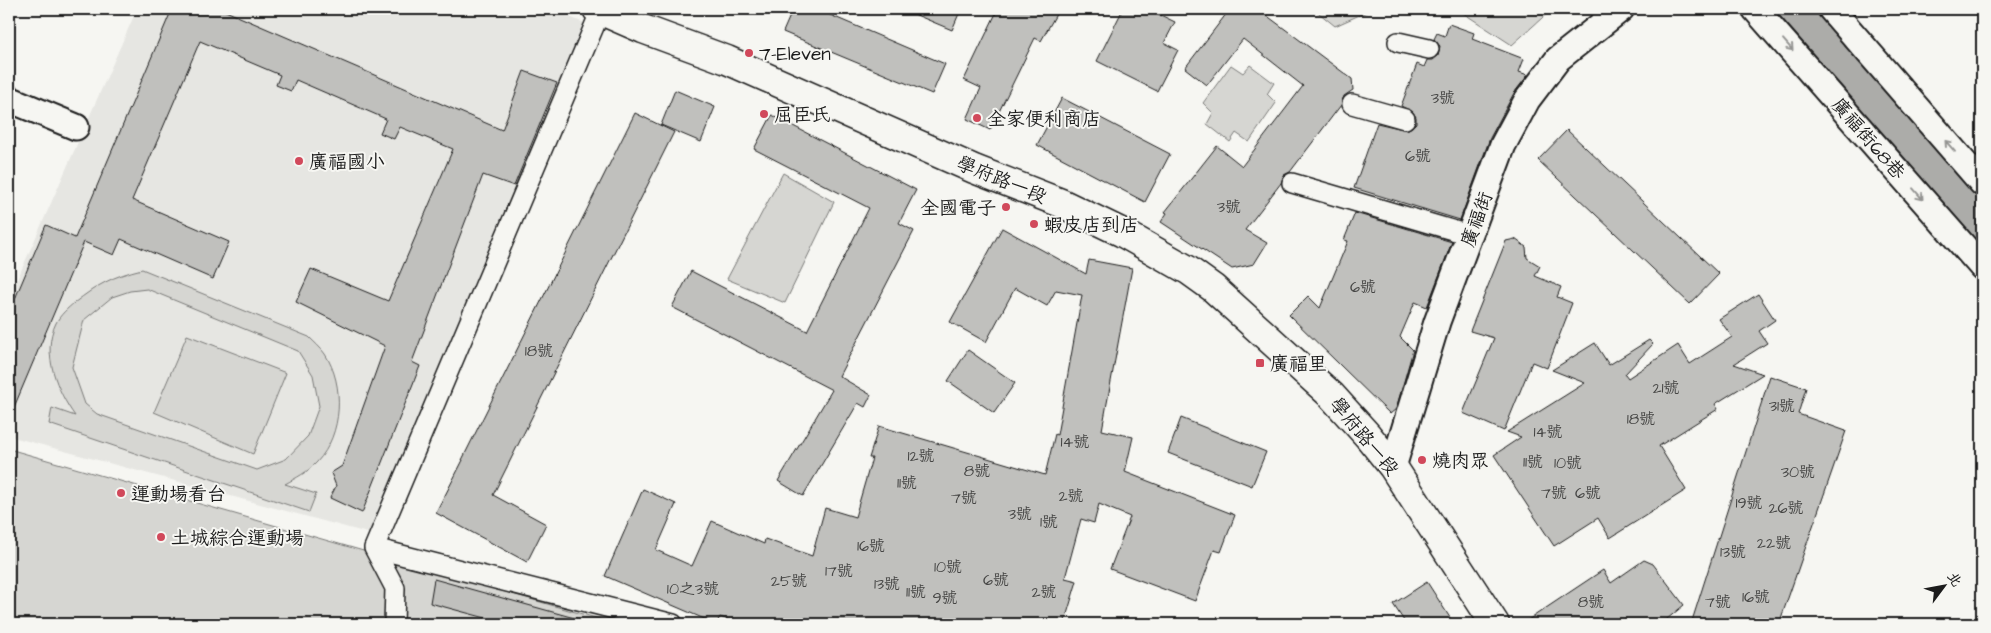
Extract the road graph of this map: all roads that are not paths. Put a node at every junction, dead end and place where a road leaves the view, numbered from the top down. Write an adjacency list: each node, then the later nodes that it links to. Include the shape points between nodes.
1 (1621, 9): 13 (street, 廣福街, via 1558,60 1527,100 1503,144)
2 (1755, 9): 14 (street, 廣福街68巷, one-way to 14)
3 (1832, 9): 12 (street, one-way to 3)
4 (599, 10): 15 (street, 學府路一段, via 727,60 948,158 1061,203 1188,270 1331,395); 16 (street)
5 (1398, 42): 6 (street)
6 (1429, 49)
7 (9, 99): 10 (street)
8 (1352, 104): 9 (street)
9 (1405, 119)
10 (76, 127)
11 (1292, 183): 13 (street)
12 (1982, 183)
13 (1469, 235): 15 (street, 廣福街, via 1437,322)
14 (1982, 267)
15 (1394, 467): 19 (street, 學府路一段)
16 (374, 548): 17 (street, via 395,588); 18 (street)
17 (394, 624)
18 (673, 624)
19 (1495, 624)

